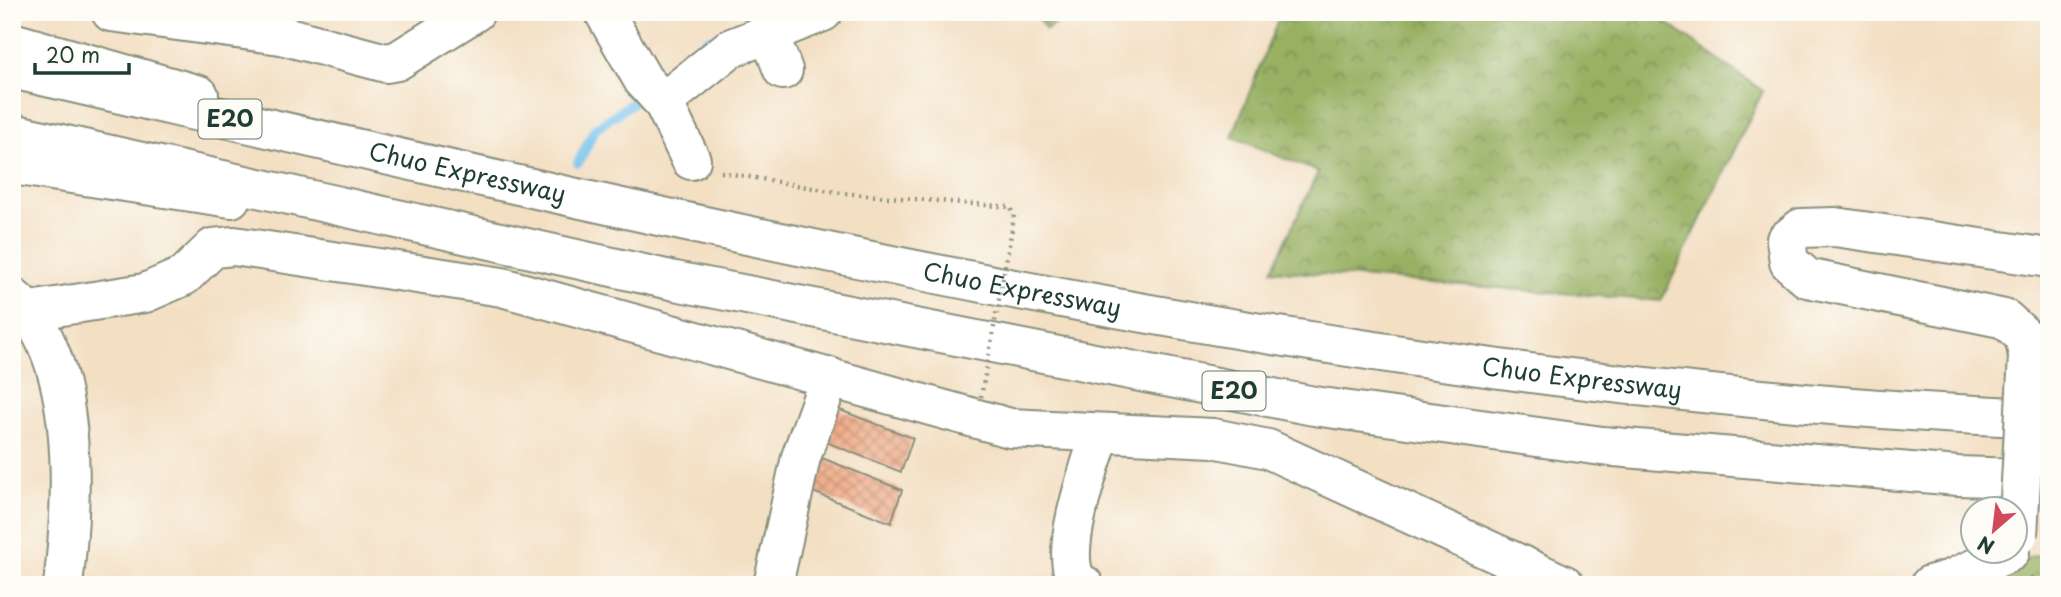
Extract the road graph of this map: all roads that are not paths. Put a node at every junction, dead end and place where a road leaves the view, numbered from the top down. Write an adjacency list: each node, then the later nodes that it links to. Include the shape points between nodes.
1 (111, 12): 5 (main road)
2 (475, 12): 5 (main road, via 386,64)
3 (604, 12): 10 (main road, via 643,80)
4 (823, 12): 6 (main road)
5 (288, 24)
6 (769, 34): 9 (main road); 10 (main road, via 729,49)
7 (12, 42): 14 (main road)
8 (12, 69): 14 (main road, Chuo Expressway / E20)
9 (783, 70)
10 (663, 102): 12 (main road)
11 (12, 133): 15 (main road, E20)
12 (691, 160)
13 (12, 165): 15 (main road)
14 (448, 169): 19 (main road, Chuo Expressway / E20, via 1099,305 1360,350 1672,391)
15 (430, 228): 21 (main road, E20, via 976,342 1314,406 1602,446 1958,476)
16 (2049, 258): 22 (main road, bridge, via 1835,227 1801,228 1786,240 1789,262 1807,278 2005,319 2024,336 2028,356)
17 (21, 304): 18 (main road, via 145,293 184,276 213,248 234,246 502,287); 25 (main road, via 52,359 65,408 70,497)
18 (830, 377): 20 (main road, via 988,424); 26 (main road, via 801,457)
19 (2049, 418)
20 (1100, 435): 24 (main road, via 1072,532 1073,573); 27 (main road, via 1213,438 1268,449)
21 (2049, 479)
22 (2018, 496)
23 (1974, 566): 28 (main road)
24 (1080, 584)
25 (63, 585)
26 (773, 585)
27 (1565, 585)
28 (1930, 585)

